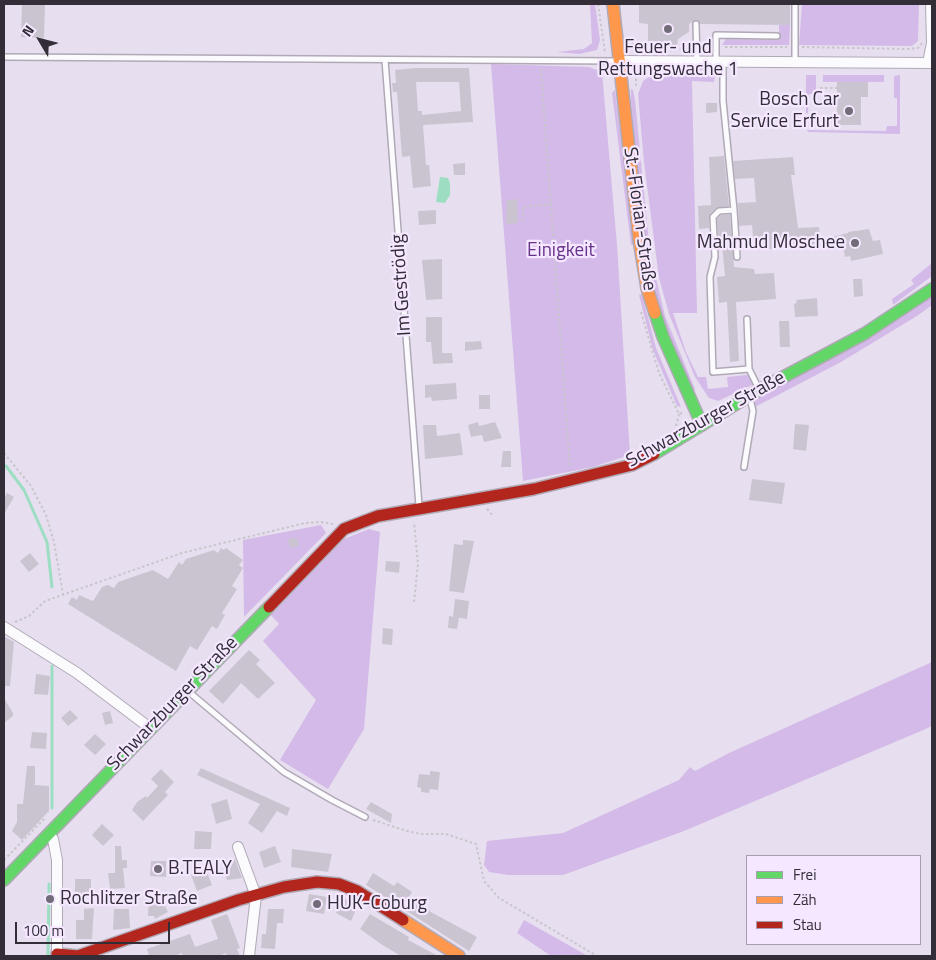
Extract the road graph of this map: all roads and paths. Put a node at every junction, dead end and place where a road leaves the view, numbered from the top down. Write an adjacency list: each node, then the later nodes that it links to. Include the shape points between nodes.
1 (598, 4): 9 (path)
2 (613, 4): 12 (street, St.-Florian-Straße)
3 (795, 4): 8 (lane)
4 (931, 6): 7 (street)
5 (696, 24): 13 (lane)
6 (777, 36): 11 (lane, via 716,35)
7 (932, 43): 8 (path, via 921,43 918,48 908,49); 23 (street)
8 (795, 46): 11 (path); 22 (lane)
9 (603, 47): 12 (path); 17 (path)
10 (637, 47): 12 (path); 13 (path); 19 (path)
11 (716, 47): 21 (lane)
12 (619, 48): 18 (street, St.-Florian-Straße)
13 (697, 49): 20 (lane)
14 (4, 57): 15 (lane)
15 (385, 60): 16 (lane); 39 (lane, Im Geströdig)
16 (540, 60): 17 (lane); 27 (path)
17 (607, 60): 18 (lane)
18 (619, 60): 19 (street); 35 (street, St.-Florian-Straße, via 647,288 663,337)
19 (637, 60): 20 (street); 26 (path)
20 (697, 61): 21 (street)
21 (719, 61): 22 (street); 28 (lane)
22 (795, 62): 23 (street)
23 (930, 63)
24 (820, 88): 25 (path)
25 (837, 88)
26 (636, 91)
27 (551, 204): 29 (path, via 522,207); 38 (path)
28 (734, 210): 30 (lane); 33 (lane, via 719,211 713,217 715,257 710,277 713,372)
29 (523, 221)
30 (737, 257)
31 (932, 289): 34 (street, Schwarzburger Straße, via 864,334)
32 (747, 318): 33 (lane)
33 (749, 369): 34 (lane)
34 (754, 393): 35 (street, Schwarzburger Straße); 37 (lane)
35 (702, 425): 38 (street, Schwarzburger Straße, via 632,465)
36 (4, 453): 41 (path, via 30,486 46,515)
37 (744, 468)
38 (573, 480): 39 (street, Schwarzburger Straße)
39 (416, 510): 40 (street, Schwarzburger Straße, via 378,516); 42 (path, via 418,564)
40 (344, 529): 41 (path, via 321,522 251,535 182,553); 44 (street, Schwarzburger Straße)
41 (63, 594): 43 (path, via 46,601 29,616)
42 (414, 602)
43 (5, 628): 45 (street, via 77,673)
44 (186, 690): 45 (street, Schwarzburger Straße); 47 (lane, via 284,772)
45 (150, 728): 48 (street, Schwarzburger Straße)
46 (46, 817): 50 (path)
47 (365, 817): 56 (path, via 407,831 446,834 476,844 484,881 498,898)
48 (49, 834): 51 (street, Schwarzburger Straße); 53 (street, via 57,860)
49 (238, 847): 52 (street)
50 (4, 860)
51 (4, 880)
52 (256, 896): 53 (street, via 78,956); 54 (street); 55 (street, via 301,884 339,884 357,891)
53 (57, 955)
54 (249, 956)
55 (459, 956)
56 (597, 956)

